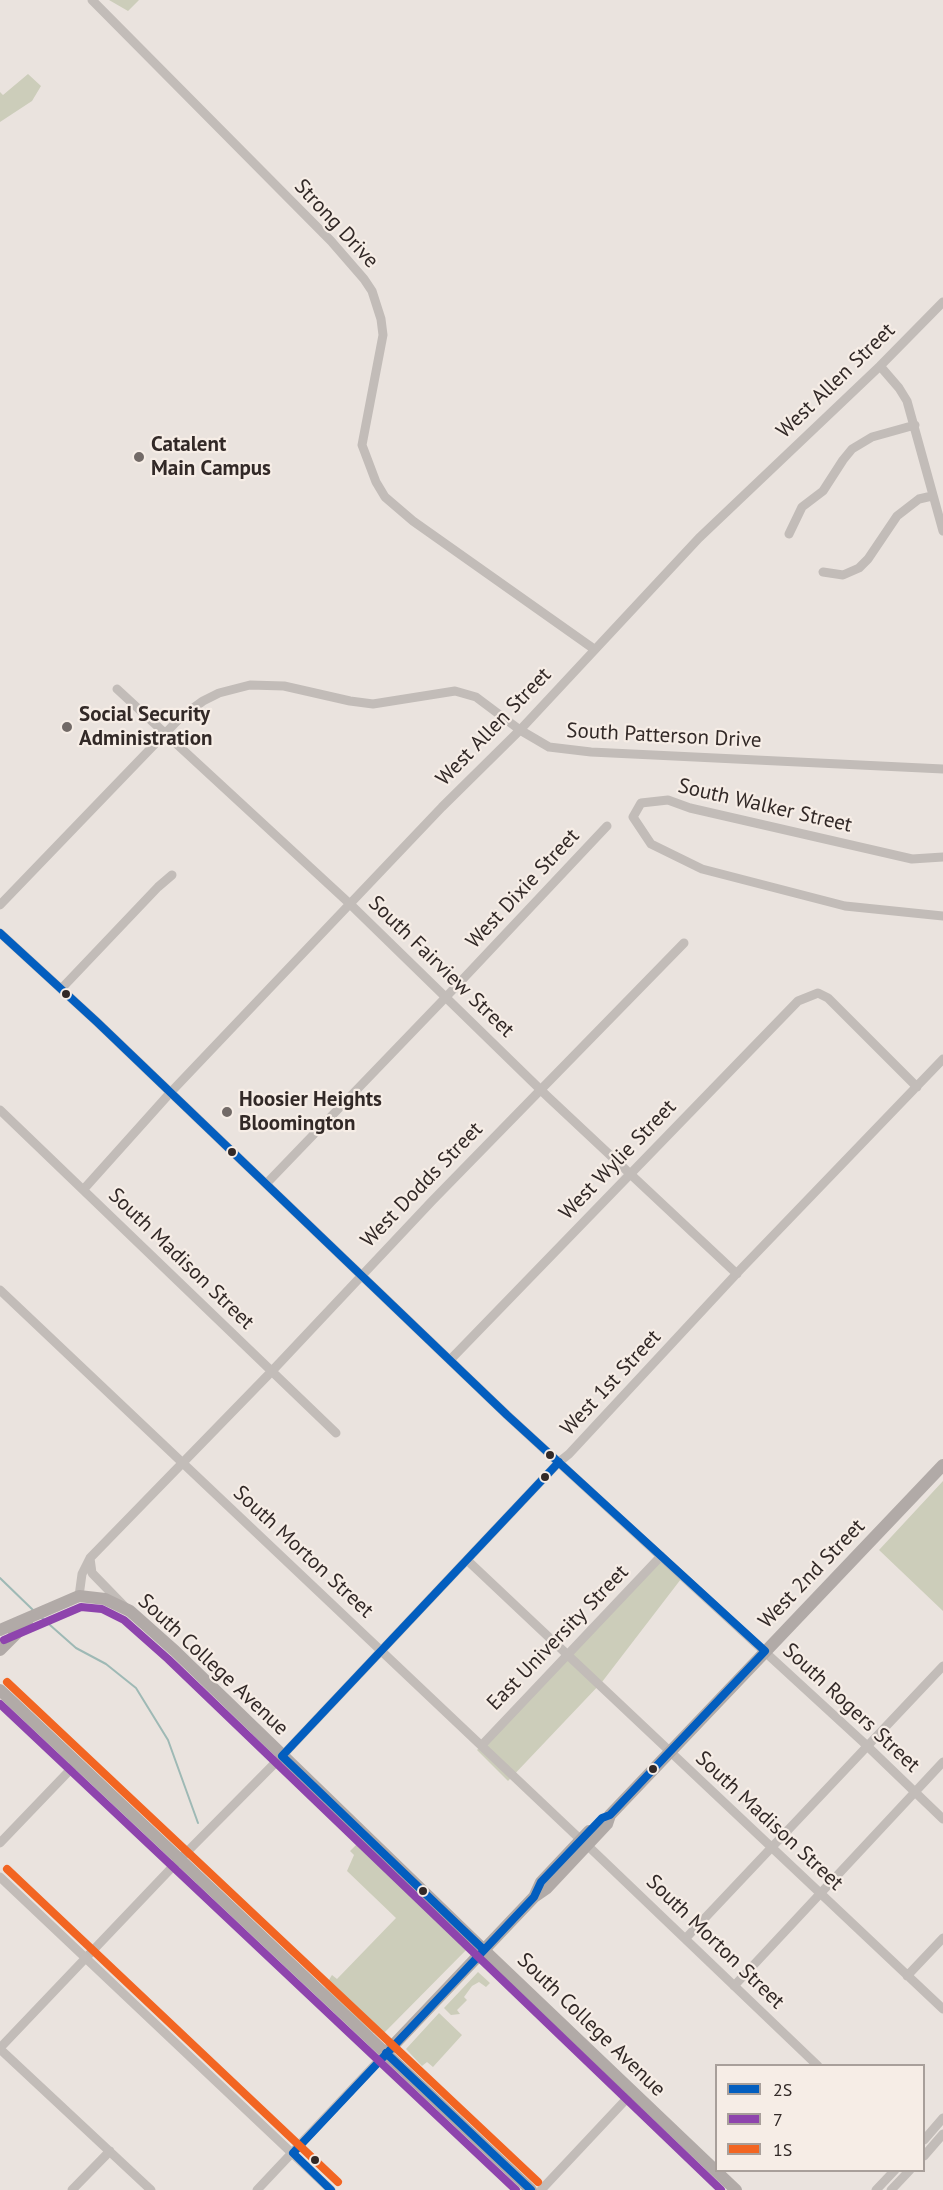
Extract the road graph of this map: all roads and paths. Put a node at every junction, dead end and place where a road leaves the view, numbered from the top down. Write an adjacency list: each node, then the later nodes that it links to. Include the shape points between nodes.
1 (92, 0): 9 (street, Strong Drive, via 331,241 372,291 383,335 362,445 385,497)
2 (943, 302): 3 (street, West Allen Street)
3 (880, 366): 4 (street, via 900,388); 9 (street, West Allen Street, via 699,538)
4 (915, 425): 5 (street); 7 (street, via 872,436 852,449 823,491 801,507)
5 (932, 496): 6 (street); 8 (street, via 919,499 897,516 859,568 843,575)
6 (943, 531)
7 (789, 534)
8 (823, 572)
9 (594, 649): 11 (street, West Allen Street)
10 (117, 689): 12 (street, South Fairview Street)
11 (520, 730): 12 (street, South Patterson Drive, via 476,697 455,691 373,704 284,686 256,685 236,687 203,701); 13 (street, South Patterson Drive, via 549,747 591,752); 17 (street, West Allen Street)
12 (165, 734): 17 (street, South Fairview Street); 18 (street, South Patterson Drive)
13 (943, 770)
14 (607, 825): 23 (street, West Dixie Street)
15 (943, 857): 19 (street, South Walker Street, via 912,859 668,800 641,803 633,817 651,844 702,869 845,906)
16 (172, 875): 22 (street)
17 (350, 904): 23 (street, South Fairview Street); 27 (street, West Allen Street)
18 (0, 905)
19 (943, 916)
20 (0, 933): 22 (street, South Rogers Street)
21 (684, 943): 26 (street, West Dodds Street)
22 (61, 989): 27 (street, South Rogers Street)
23 (446, 997): 26 (street, South Fairview Street); 30 (street, West Dixie Street)
24 (943, 1059): 25 (street, West 1st Street)
25 (917, 1087): 29 (street, West Wylie Street, via 828,998 818,993 798,1001); 32 (street, West 1st Street)
26 (542, 1090): 29 (street, South Fairview Street); 33 (street, West Dodds Street)
27 (170, 1093): 30 (street, South Rogers Street); 31 (street, West Allen Street)
28 (0, 1110): 31 (street, South Madison Street)
29 (630, 1174): 32 (street, South Fairview Street); 35 (street, West Wylie Street)
30 (266, 1184): 33 (street, South Rogers Street)
31 (83, 1190): 36 (street, South Madison Street)
32 (737, 1274): 38 (street, West 1st Street)
33 (361, 1276): 35 (street, South Rogers Street); 36 (street, West Dodds Street)
34 (0, 1290): 39 (street, South Morton Street)
35 (450, 1360): 38 (street, South Rogers Street)
36 (272, 1371): 37 (street, South Madison Street); 39 (street, West Dodds Street)
37 (336, 1432)
38 (559, 1462): 41 (street, South Rogers Street); 43 (street, West 1st Street)
39 (182, 1463): 42 (street, West Dodds Street); 49 (street, South Morton Street)
40 (943, 1465): 50 (main road, West 2nd Street)
41 (661, 1556): 50 (street, South Rogers Street); 51 (street, East University Street)
42 (90, 1558): 44 (street, West Dodds Street, via 82,1574); 45 (street, via 92,1573)
43 (467, 1560): 49 (street, West 1st Street); 51 (street, South Madison Street)
44 (79, 1596): 45 (main road, South College Avenue, via 105,1599); 46 (main road, South College Avenue, via 41,1611)
45 (130, 1611): 57 (main road, South College Avenue)
46 (20, 1625): 47 (main road); 48 (main road)
47 (0, 1630)
48 (0, 1650)
49 (381, 1651): 54 (street, South Morton Street); 57 (street, West 1st Street)
50 (765, 1651): 55 (street, South Rogers Street); 56 (main road, West 2nd Street)
51 (567, 1655): 54 (street, East University Street); 56 (street, South Madison Street)
52 (943, 1666): 55 (street)
53 (0, 1690): 58 (main road)
54 (482, 1745): 63 (street, South Morton Street)
55 (867, 1746): 60 (street, South Rogers Street); 64 (street)
56 (669, 1752): 63 (main road, West 2nd Street, via 610,1815 602,1818); 64 (street, South Madison Street)
57 (282, 1756): 65 (street, West 1st Street); 70 (main road, South College Avenue)
58 (76, 1762): 62 (street); 65 (main road)
59 (943, 1762): 60 (street)
60 (915, 1792): 61 (street, South Rogers Street); 67 (street)
61 (943, 1819)
62 (0, 1843)
63 (584, 1843): 68 (street, South Morton Street); 70 (main road, West 2nd Street, via 541,1882 534,1897)
64 (772, 1848): 67 (street, South Madison Street); 68 (street)
65 (180, 1859): 71 (street, West 1st Street); 76 (main road)
66 (0, 1877): 71 (street)
67 (821, 1894): 72 (street, South Madison Street); 73 (street)
68 (686, 1938): 73 (street, South Morton Street)
69 (943, 1938): 72 (street)
70 (484, 1950): 76 (main road, West 2nd Street); 78 (main road, South College Avenue)
71 (86, 1959): 75 (street, West 1st Street); 83 (street)
72 (907, 1976): 74 (street, South Madison Street)
73 (734, 1986): 77 (street, South Morton Street)
74 (943, 2009)
75 (0, 2049): 82 (street)
76 (386, 2053): 83 (street); 93 (main road)
77 (816, 2064)
78 (633, 2092): 85 (main road, South College Avenue); 94 (street)
79 (943, 2118): 81 (street)
80 (943, 2134): 84 (street)
81 (925, 2139)
82 (110, 2151): 89 (street); 90 (street)
83 (293, 2153): 91 (street); 92 (street)
84 (925, 2155)
85 (715, 2170)
86 (717, 2172): 95 (main road, South College Avenue)
87 (893, 2172): 96 (street)
88 (908, 2172): 97 (street)
89 (72, 2190)
90 (151, 2190)
91 (257, 2190)
92 (331, 2190)
93 (531, 2190)
94 (540, 2190)
95 (736, 2190)
96 (876, 2190)
97 (891, 2190)

